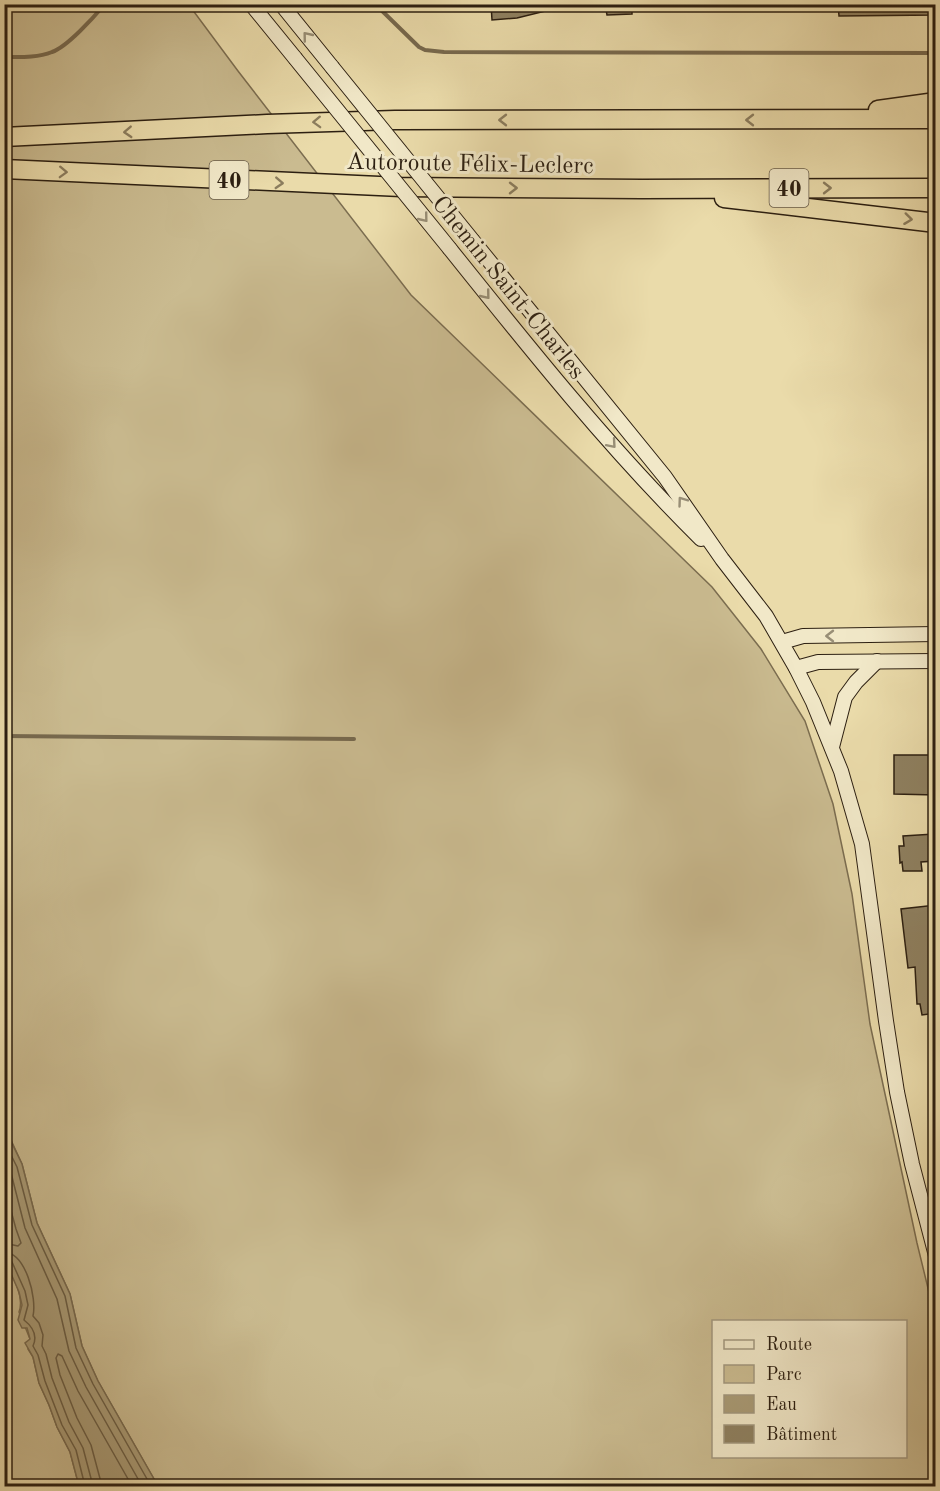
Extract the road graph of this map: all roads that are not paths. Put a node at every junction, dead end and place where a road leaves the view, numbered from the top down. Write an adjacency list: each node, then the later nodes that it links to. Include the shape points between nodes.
1 (251, 4): 11 (main road, Chemin Saint-Charles, one-way to 11, bridge, via 584,414 651,490)
2 (282, 4): 11 (main road, Chemin Saint-Charles, one-way to 2, bridge, via 665,477)
3 (936, 102): 5 (highway)
4 (936, 119): 5 (highway, Autoroute Félix-Leclerc / 40)
5 (808, 120): 6 (highway, Autoroute Félix-Leclerc / 40, one-way to 6, via 395,120)
6 (4, 137)
7 (4, 169): 9 (highway, Autoroute Félix-Leclerc / 40, one-way to 9, via 358,186)
8 (936, 188): 9 (highway, Autoroute Félix-Leclerc / 40, one-way to 8)
9 (642, 189): 10 (highway, one-way to 10)
10 (936, 223)
11 (722, 559): 13 (main road, Chemin Saint-Charles)
12 (936, 634): 13 (main road, one-way to 13, via 803,636)
13 (782, 642): 16 (main road, Chemin Saint-Charles)
14 (877, 661): 15 (main road); 16 (main road, via 818,662); 17 (main road, via 841,705)
15 (936, 661)
16 (796, 668): 17 (main road, Chemin Saint-Charles)
17 (832, 748): 18 (main road, Chemin Saint-Charles, via 862,844 897,1092)
18 (936, 1256)

